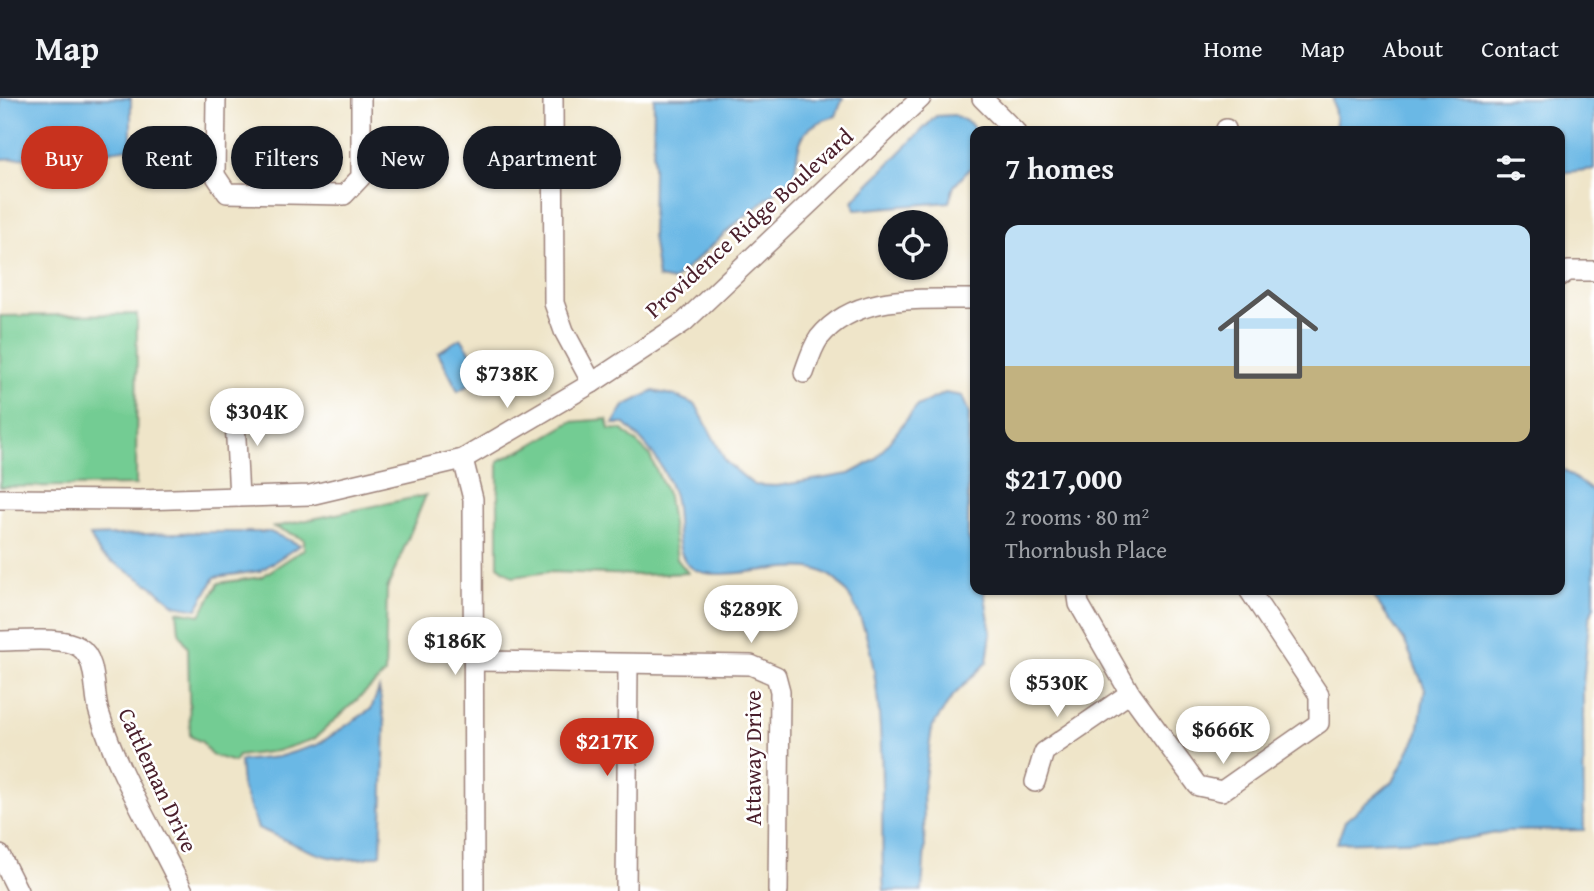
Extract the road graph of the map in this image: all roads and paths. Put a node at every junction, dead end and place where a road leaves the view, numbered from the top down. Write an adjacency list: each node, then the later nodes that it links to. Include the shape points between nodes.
1 (216, 98): 2 (street, via 215,175 227,193 344,195 361,177)
2 (361, 98)
3 (553, 98): 11 (street, via 554,303)
4 (921, 98): 11 (street, Providence Ridge Boulevard, via 684,322)
5 (982, 98): 6 (street)
6 (1010, 126)
7 (1594, 271): 8 (street)
8 (1565, 273)
9 (970, 299): 10 (street, via 889,300 843,316 818,340)
10 (804, 373)
11 (592, 383): 13 (street, Providence Ridge Boulevard)
12 (234, 401): 14 (street)
13 (463, 458): 14 (street, Providence Ridge Boulevard, via 310,495); 19 (street, via 473,499)
14 (239, 497): 15 (street, Providence Ridge Boulevard)
15 (0, 499)
16 (1078, 595): 21 (street)
17 (1252, 595): 21 (street, via 1319,695 1319,723 1222,791 1198,786)
18 (0, 641): 25 (street, Cattleman Drive, via 44,640 79,646 90,659 98,710 110,740)
19 (475, 661): 20 (street, Attaway Drive); 26 (street)
20 (628, 666): 27 (street); 28 (street, Attaway Drive, via 751,665 776,676 780,691)
21 (1130, 693): 22 (street, via 1044,752)
22 (1035, 782)
23 (0, 855): 24 (street)
24 (18, 891)
25 (183, 891)
26 (474, 891)
27 (626, 891)
28 (778, 891)

